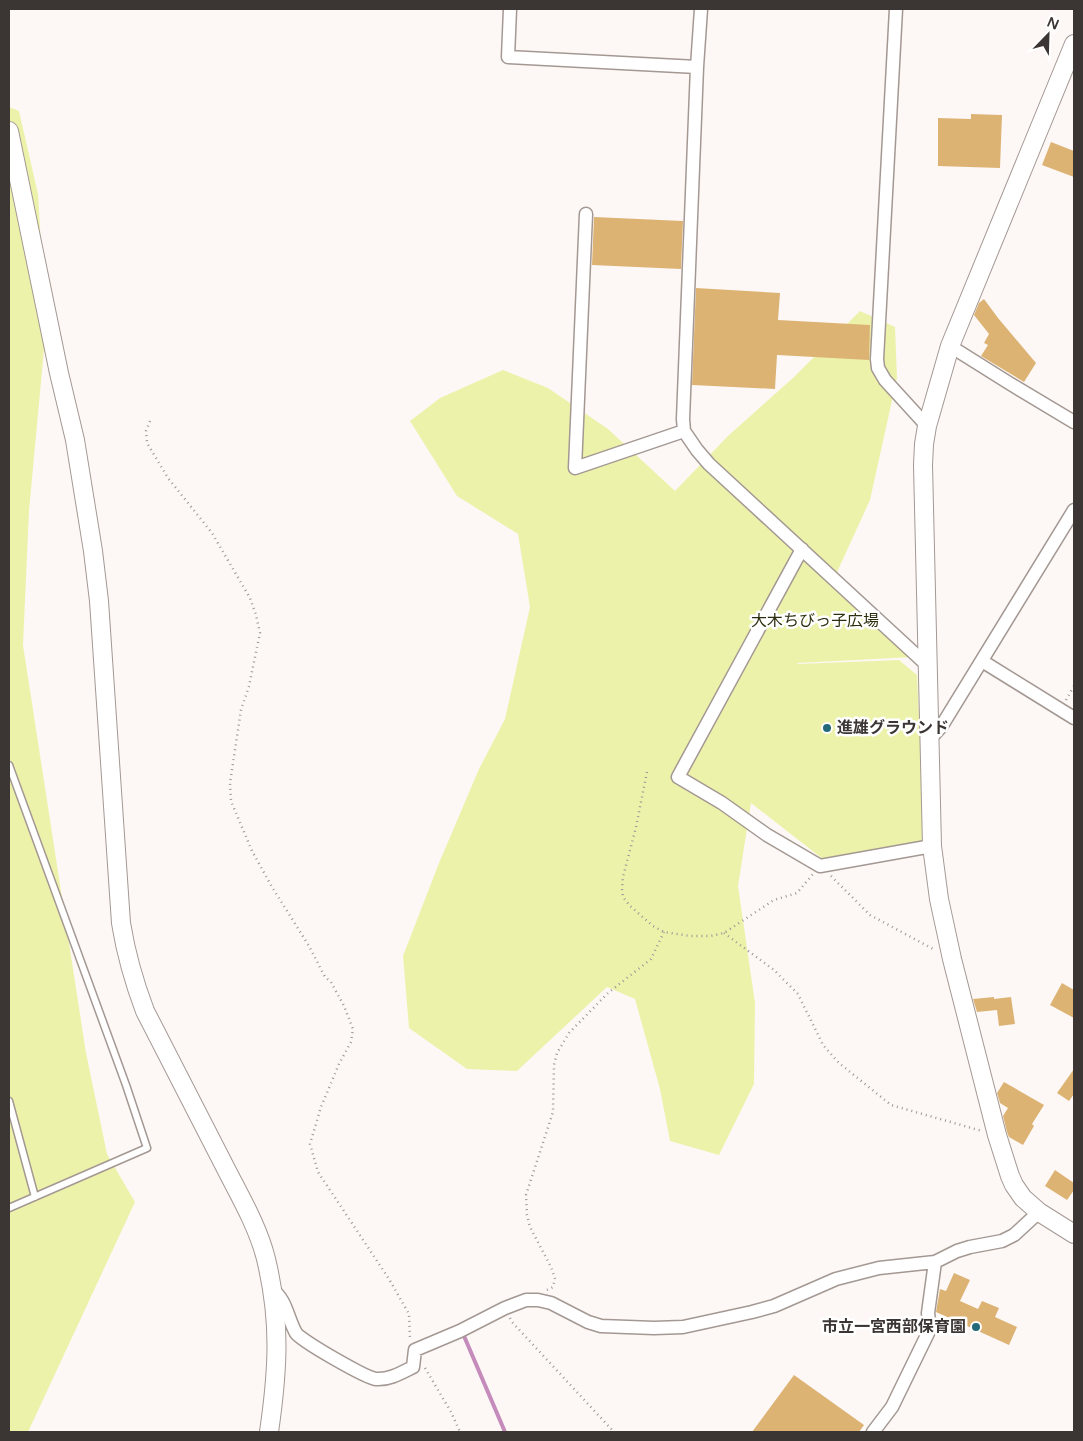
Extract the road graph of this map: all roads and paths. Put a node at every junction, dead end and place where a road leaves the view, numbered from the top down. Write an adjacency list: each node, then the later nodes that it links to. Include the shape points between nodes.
1 (510, 9): 5 (street, via 508,57)
2 (700, 9): 5 (street)
3 (896, 9): 11 (street, via 877,359 885,380)
4 (1074, 44): 8 (street)
5 (697, 68): 12 (street)
6 (9, 131): 35 (street, via 75,440 93,551 121,924 126,954 145,1011 254,1227)
7 (586, 214): 12 (street, via 575,468)
8 (950, 346): 10 (street); 11 (street)
9 (150, 421): 38 (path, via 146,431 147,443 168,478 212,533 250,598 256,615 260,633 241,710 230,783 231,801 252,851 344,1006 353,1029 351,1042 321,1108 310,1144 318,1172 409,1314 410,1340)
10 (1074, 422)
11 (927, 426): 16 (street, via 923,465)
12 (684, 431): 14 (street, via 709,464)
13 (1074, 510): 15 (street)
14 (802, 549): 16 (street); 24 (street, via 678,777)
15 (982, 661): 18 (street); 20 (street, via 941,727)
16 (927, 665): 20 (street)
17 (1074, 686): 18 (path)
18 (1060, 709): 19 (street)
19 (1074, 718)
20 (929, 740): 23 (street)
21 (9, 765): 30 (lane, via 147,1148)
22 (646, 772): 25 (path, via 622,889 630,906)
23 (932, 846): 24 (street); 27 (street)
24 (820, 866): 26 (path, via 797,893 774,900); 27 (path, via 870,915)
25 (664, 932): 26 (path, via 690,936); 36 (path, via 651,959 601,1000 569,1033 557,1053 553,1112 526,1195 530,1227 555,1279 553,1287)
26 (724, 933): 29 (path, via 774,970 798,994 823,1045 839,1063 891,1105)
27 (952, 959): 29 (street)
28 (9, 1101): 30 (lane)
29 (997, 1135): 32 (street, via 1014,1186)
30 (35, 1196): 31 (lane)
31 (9, 1208)
32 (1039, 1212): 33 (street); 34 (street, via 1014,1235 1002,1241 957,1251)
33 (1074, 1234)
34 (935, 1262): 37 (street, via 879,1268 836,1279 774,1306 683,1327 601,1326 538,1300 526,1300); 42 (street, via 928,1314 930,1329 892,1407)
35 (272, 1289): 38 (street, via 280,1296 296,1335 375,1379 395,1376 413,1367); 39 (street, via 277,1361)
36 (545, 1291)
37 (505, 1308): 38 (street); 41 (path, via 512,1322)
38 (416, 1350): 40 (path)
39 (269, 1432)
40 (460, 1432)
41 (614, 1432)
42 (873, 1432)

